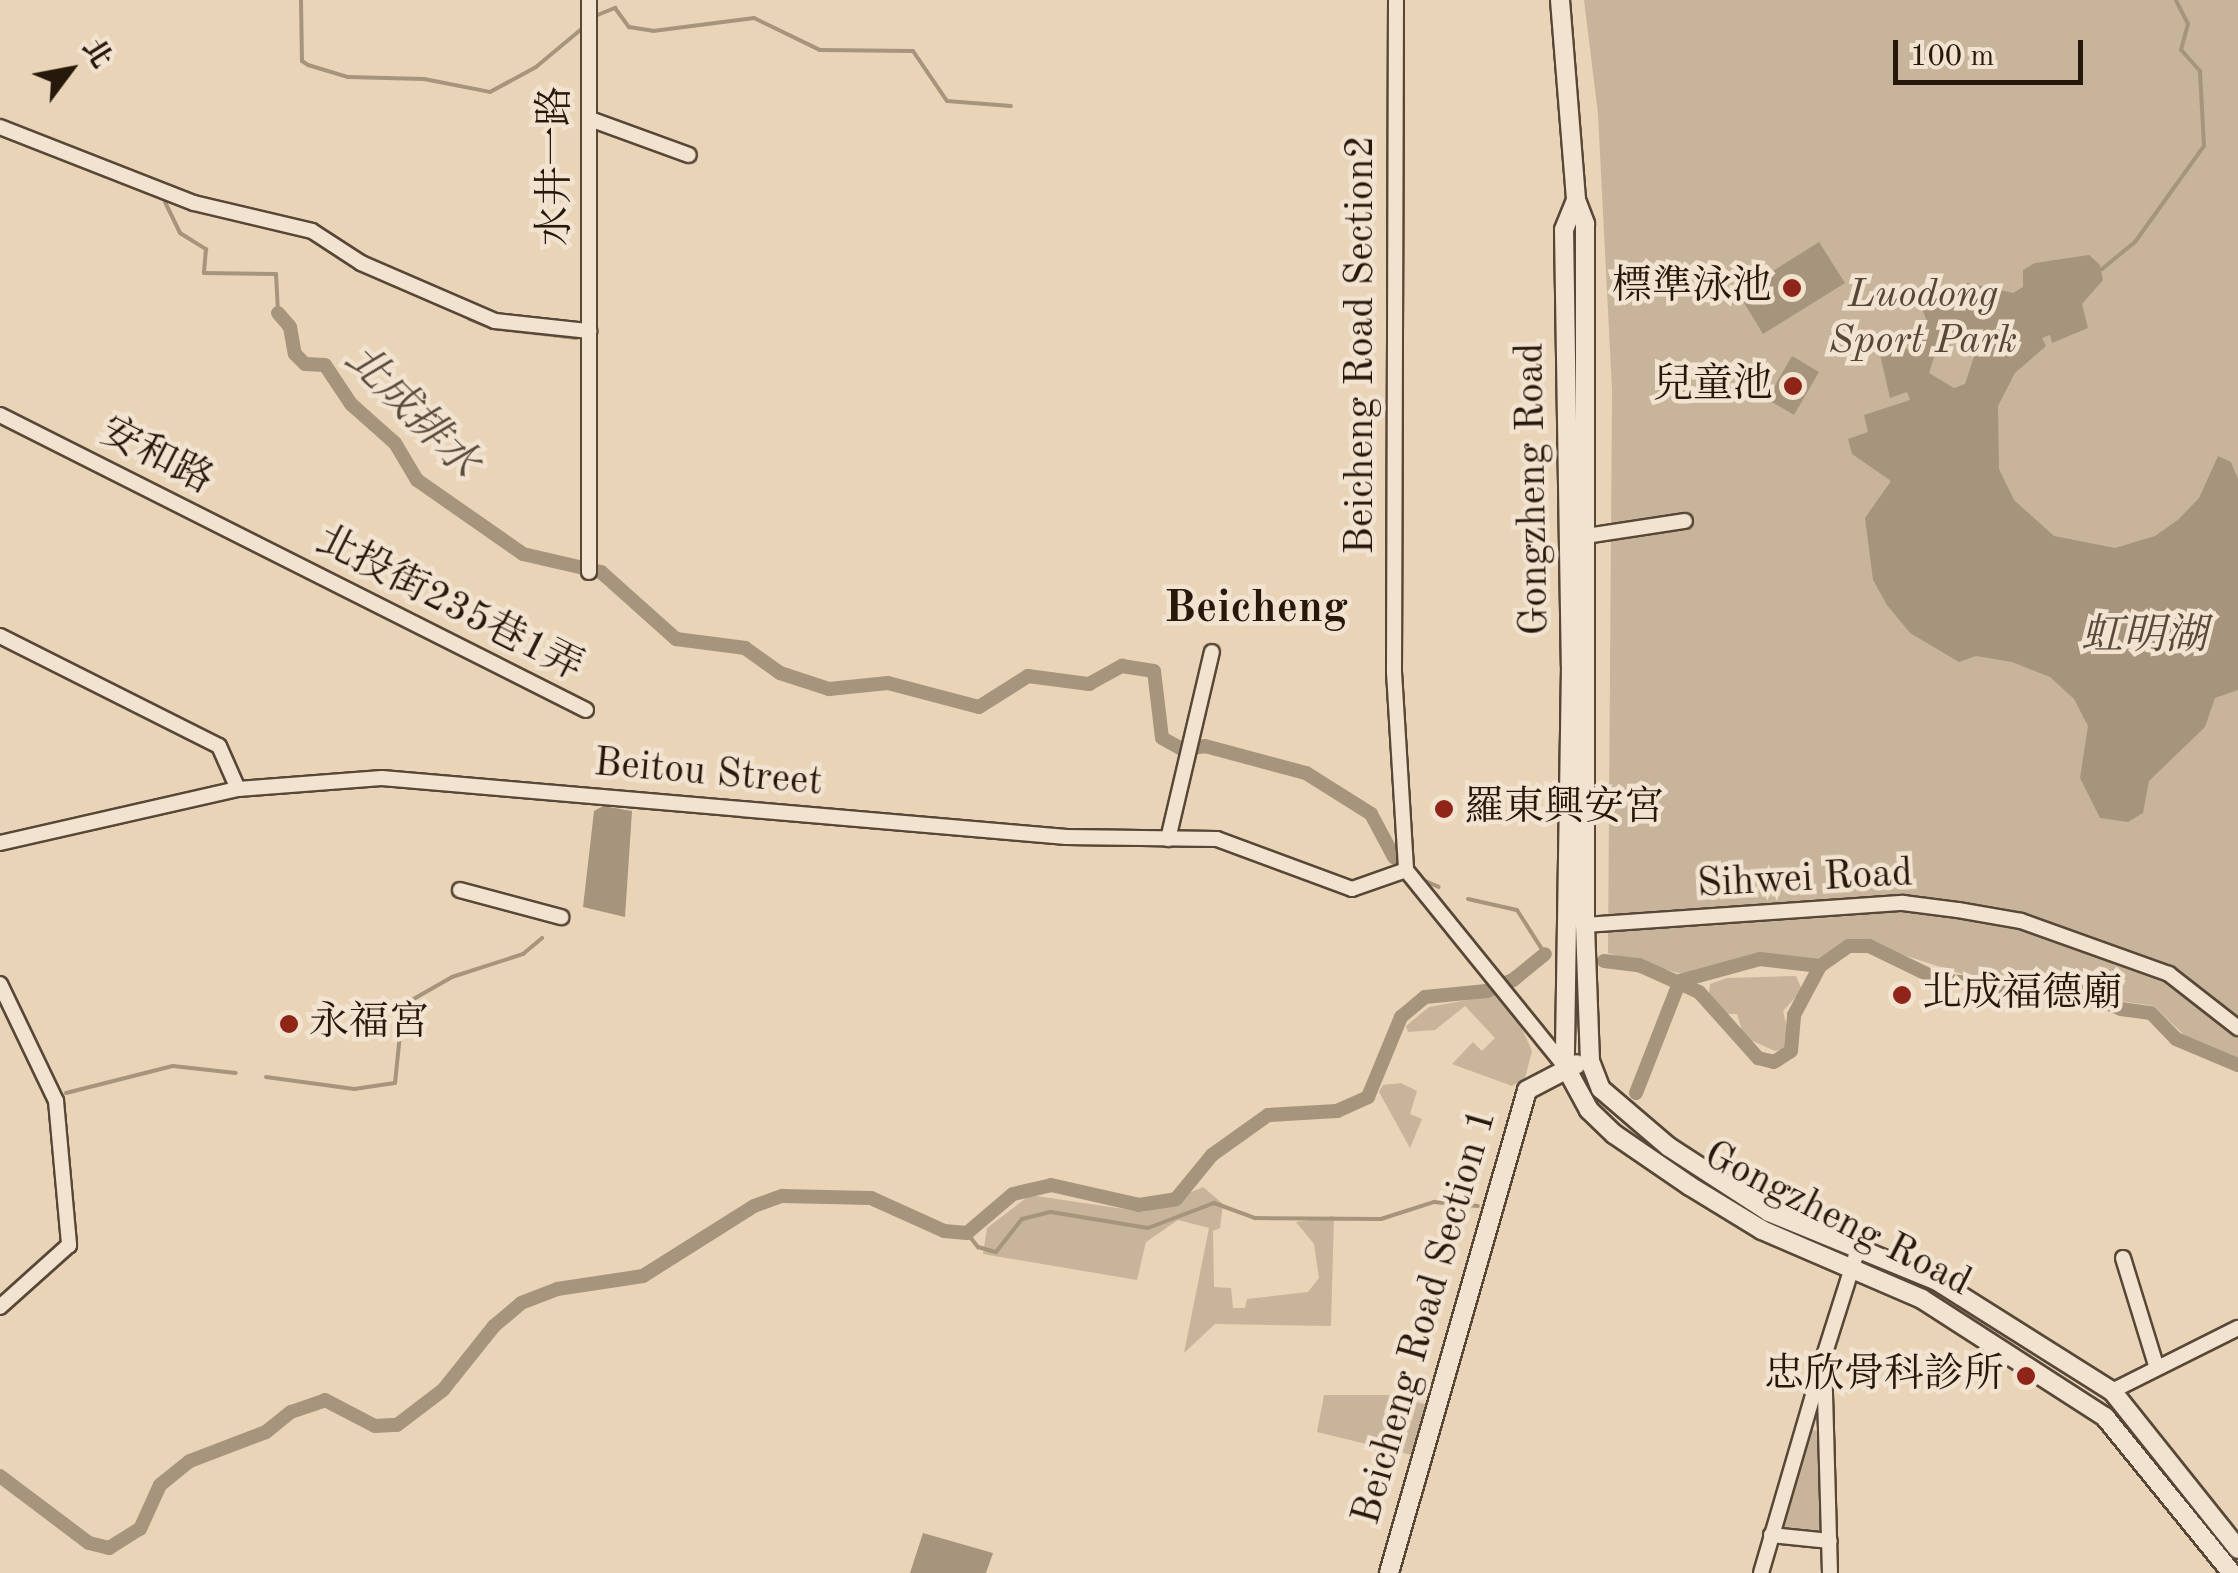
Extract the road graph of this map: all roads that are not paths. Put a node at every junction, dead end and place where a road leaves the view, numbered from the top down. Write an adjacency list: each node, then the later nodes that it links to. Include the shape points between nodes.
1 (588, 0): 4 (street, 水井一路)
2 (1396, 0): 19 (street, Beicheng Road Section2, via 1394,672)
3 (1560, 0): 10 (street, Gongzheng Road, via 1576,200 1585,224)
4 (590, 119): 6 (street); 7 (street, 水井一路)
5 (0, 127): 7 (street, via 194,203 312,232 360,264 496,321)
6 (688, 156)
7 (588, 331): 12 (street, 水井一路)
8 (0, 415): 11 (street, 安和路)
9 (1685, 521): 10 (street)
10 (1576, 537): 22 (street, Gongzheng Road)
11 (282, 558): 15 (street, 北投街235巷1弄)
12 (590, 566)
13 (0, 636): 16 (street, via 219,746)
14 (1212, 652): 17 (street)
15 (586, 710)
16 (238, 789): 17 (street, Beitou Street, via 382,778 1066,837); 18 (street, Beitou Street)
17 (1168, 839): 19 (street, Beitou Street, via 1217,839 1352,888)
18 (0, 843)
19 (1406, 870): 26 (street)
20 (460, 890): 21 (street)
21 (561, 917)
22 (1576, 925): 24 (street, Sihwei Road, via 1903,902 1958,910 2021,921 2169,974); 25 (street, Gongzheng Road); 26 (street, Gongzheng Road)
23 (0, 984): 30 (street, via 56,1102 68,1245)
24 (2238, 1028)
25 (1590, 1062): 26 (street, Beicheng Road Section 1); 27 (street, Gongzheng Road, via 1602,1089 1669,1147 1768,1212)
26 (1566, 1066): 29 (street, Gongzheng Road, via 1588,1110 1614,1134 1762,1230); 38 (street, Beicheng Road Section 1, via 1527,1090)
27 (1858, 1249): 29 (street); 34 (street, Gongzheng Road, via 2002,1318)
28 (2123, 1258): 33 (street)
29 (1853, 1269): 32 (street); 41 (street, Gongzheng Road, via 1922,1299 2105,1418)
30 (0, 1307)
31 (2238, 1328): 33 (street)
32 (1824, 1356): 35 (street); 36 (street)
33 (2156, 1365): 34 (street)
34 (2112, 1392): 37 (street, Gongzheng Road)
35 (1771, 1535): 36 (street); 39 (street)
36 (1830, 1541): 40 (street)
37 (2238, 1549)
38 (1389, 1573)
39 (1761, 1573)
40 (1830, 1573)
41 (2232, 1573)

